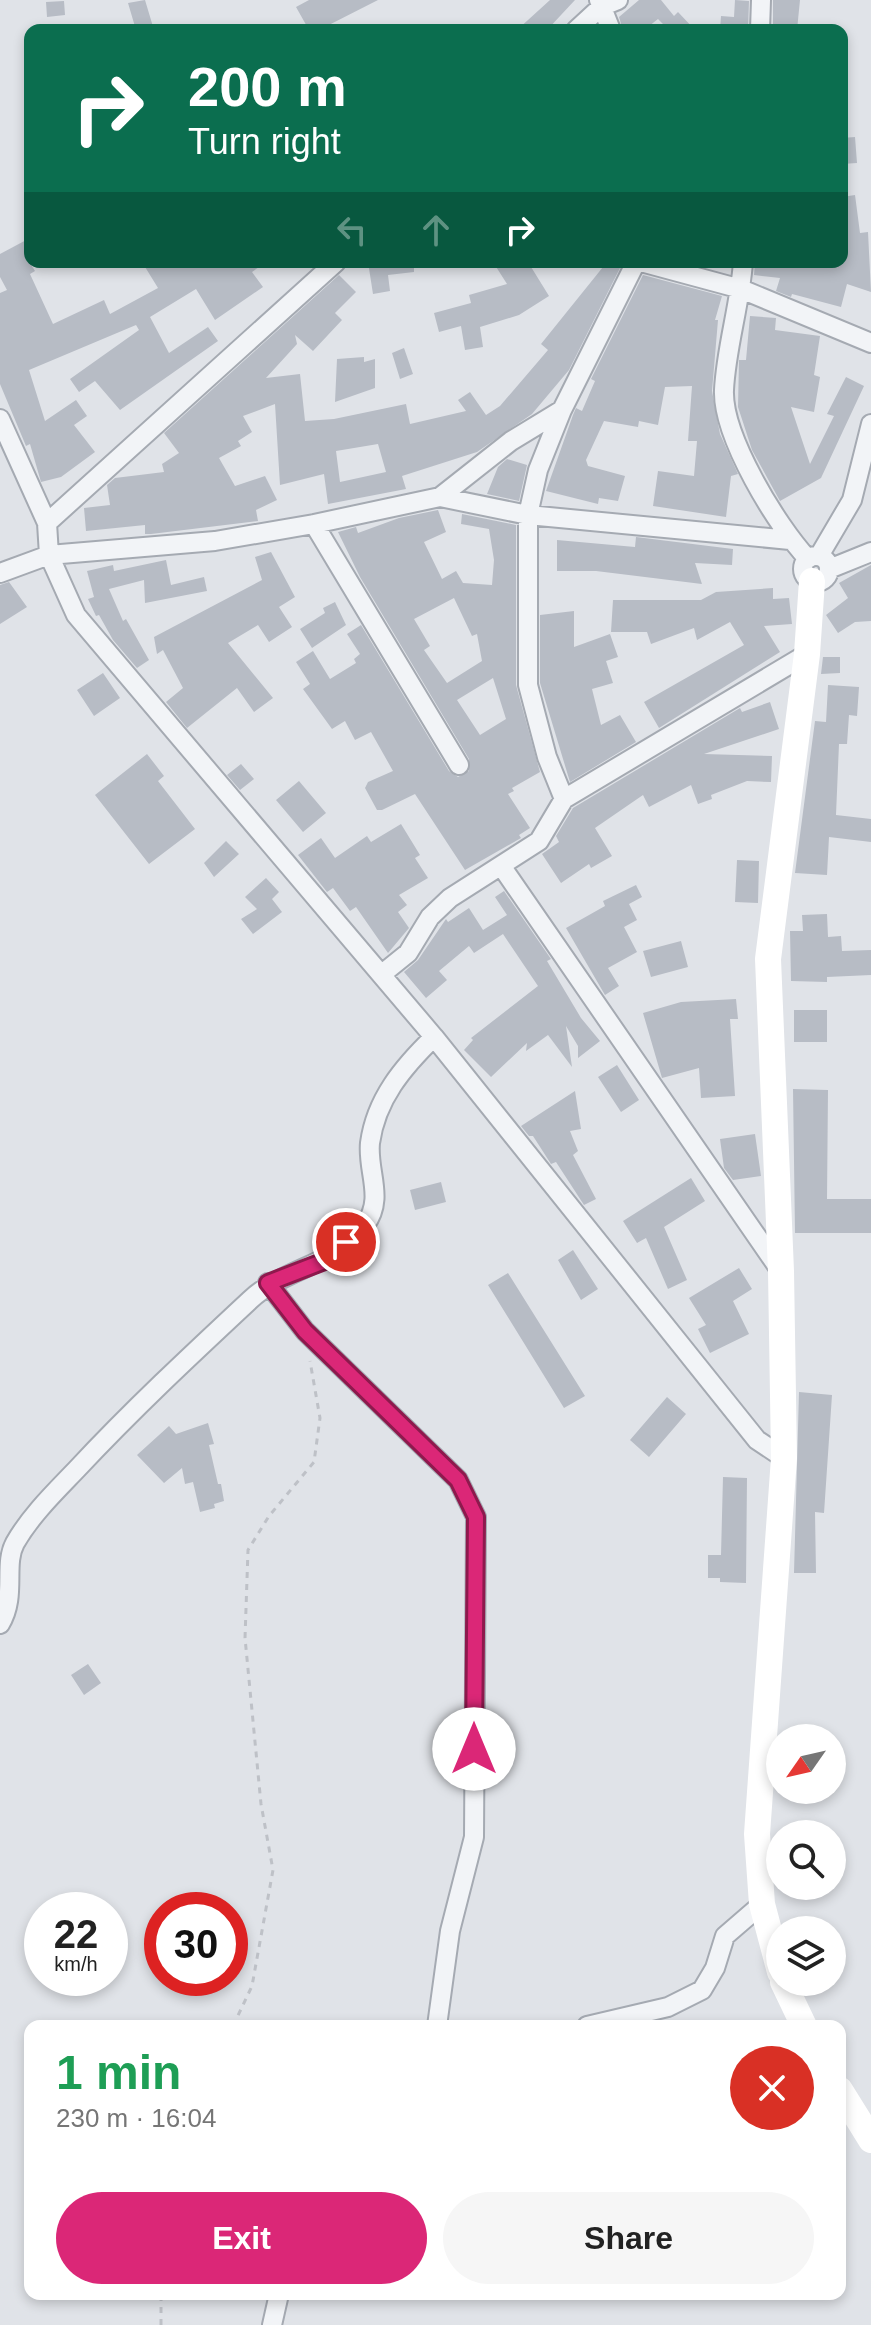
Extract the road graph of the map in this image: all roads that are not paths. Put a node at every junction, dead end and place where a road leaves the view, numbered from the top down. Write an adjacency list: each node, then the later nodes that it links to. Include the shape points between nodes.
1 (761, 0): 5 (street)
2 (606, 2): 3 (street); 4 (street)
3 (582, 24)
4 (610, 24)
5 (760, 24)
6 (329, 268): 17 (street)
7 (635, 268): 12 (street)
8 (661, 268): 10 (street)
9 (743, 268): 10 (street)
10 (741, 289): 11 (street); 19 (street, via 724,393 753,481)
11 (871, 343)
12 (562, 410): 15 (street, via 511,441); 16 (street, via 538,470)
13 (0, 419): 17 (street)
14 (871, 424): 22 (street, via 852,500)
15 (440, 497): 16 (street); 18 (street)
16 (528, 515): 19 (street); 26 (street, via 528,685)
17 (47, 523): 21 (street)
18 (314, 524): 21 (street, via 215,541); 25 (street)
19 (790, 540): 22 (street)
20 (871, 552): 22 (street)
21 (49, 555): 23 (street); 28 (street, via 76,615)
22 (817, 566): 24 (street)
23 (0, 573)
24 (807, 654): 26 (street); 30 (street, via 768,959)
25 (459, 765)
26 (564, 799): 27 (street, via 539,841)
27 (502, 867): 28 (street, via 450,898 430,917 408,953); 30 (street)
28 (382, 974): 29 (street)
29 (434, 1037): 31 (street, via 401,1068 379,1110 370,1146 377,1193 366,1225 327,1260); 32 (street, via 757,1440)
30 (781, 1271): 32 (street)
31 (268, 1283): 33 (street, via 133,1409 31,1519 12,1546 9,1609); 37 (street, via 305,1331 458,1480 476,1517 474,1837 450,1931)
32 (784, 1458): 34 (street, via 757,1834)
33 (0, 1624)
34 (762, 1904): 35 (street); 38 (street, via 725,1936 702,1990 668,2007)
35 (766, 1919)
36 (790, 1996): 39 (street)
37 (438, 2020)
38 (613, 2020)
39 (801, 2020)
40 (846, 2100): 41 (street)
41 (871, 2140)
42 (278, 2300): 43 (street)
43 (272, 2325)

